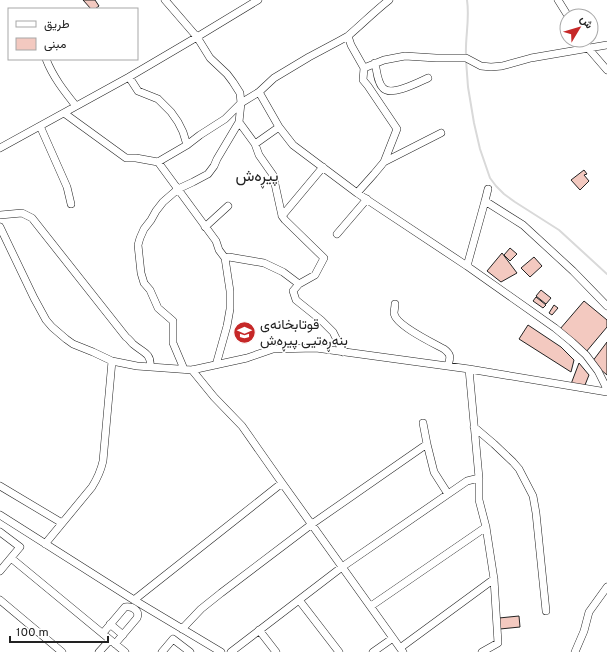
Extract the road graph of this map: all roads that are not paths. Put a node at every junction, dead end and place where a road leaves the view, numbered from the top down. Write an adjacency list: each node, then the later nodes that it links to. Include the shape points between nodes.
1 (165, 0): 5 (street)
2 (258, 0): 5 (street)
3 (389, 0): 4 (street)
4 (348, 36): 9 (street); 13 (street, via 274,78)
5 (197, 37): 11 (street); 14 (street, via 210,58 233,82 240,93)
6 (588, 48): 8 (street, via 491,67 481,66 462,57 405,56); 10 (street)
7 (46, 60): 15 (street, via 62,89)
8 (376, 63): 9 (street); 12 (street, via 380,83 386,90 401,89)
9 (364, 68): 25 (street, via 363,80 397,129)
10 (607, 70)
11 (129, 77): 15 (street); 22 (street, via 138,91 158,99 172,112)
12 (428, 78)
13 (258, 92): 14 (street); 19 (street)
14 (241, 103): 17 (street); 22 (street, via 225,119)
15 (76, 106): 16 (street)
16 (64, 113): 18 (street); 24 (street, via 126,158)
17 (239, 122): 21 (street); 27 (street, via 208,174)
18 (40, 126): 23 (street); 32 (street, via 67,187)
19 (279, 127): 21 (street); 26 (street, via 292,145)
20 (441, 133): 25 (street)
21 (255, 144): 35 (street, via 259,155 273,175)
22 (187, 145): 24 (street)
23 (0, 148)
24 (158, 162): 27 (street)
25 (384, 162): 29 (street)
26 (323, 167): 29 (street); 35 (street)
27 (178, 189): 37 (street); 50 (street, via 156,211 144,229 138,245 144,283 158,308 173,321 173,343)
28 (488, 189): 31 (street)
29 (357, 193): 30 (street)
30 (367, 199): 38 (street); 40 (street)
31 (485, 201): 40 (street); 43 (street, via 523,225)
32 (71, 204)
33 (228, 206): 37 (street)
34 (0, 214): 48 (street, via 22,213 32,218 126,337 149,356)
35 (282, 216): 41 (street, via 324,258 315,275)
36 (0, 227): 45 (street, via 46,320 66,340)
37 (205, 227): 39 (street)
38 (337, 234)
39 (225, 258): 41 (street, via 264,263 283,272); 46 (street, via 230,309)
40 (468, 266): 51 (street, via 572,342 598,371)
41 (299, 284): 44 (street, via 293,291 296,300 333,332)
42 (395, 304): 47 (street, via 394,314 403,326 449,353)
43 (607, 306)
44 (343, 352): 46 (street, via 316,348 273,349); 47 (street)
45 (112, 361): 48 (street); 60 (street, via 101,470 92,487)
46 (216, 365): 50 (street)
47 (448, 366): 49 (street)
48 (150, 367): 50 (street)
49 (468, 369): 51 (street); 53 (street)
50 (188, 370): 56 (street, via 242,426)
51 (607, 391)
52 (423, 423): 54 (street)
53 (474, 427): 55 (street); 74 (street, via 513,462 533,496)
54 (427, 444): 58 (street, via 434,472); 61 (street)
55 (480, 478): 58 (street, via 467,481); 62 (street, via 480,500)
56 (282, 483): 61 (street); 71 (street)
57 (0, 486): 60 (street)
58 (448, 494): 66 (street)
59 (0, 515): 64 (street)
60 (62, 523): 64 (street)
61 (312, 524): 66 (street); 76 (street, via 200,609)
62 (486, 528): 68 (street); 73 (street)
63 (0, 532): 65 (street, via 20,548)
64 (45, 544): 71 (street)
65 (11, 558): 67 (street); 78 (street)
66 (342, 567): 72 (street); 73 (street)
67 (0, 571)
68 (494, 579): 82 (street); 93 (street, via 498,643)
69 (607, 588): 94 (street, via 589,612)
70 (0, 600): 83 (street)
71 (134, 600): 76 (street)
72 (299, 600): 77 (street); 91 (street)
73 (371, 606): 80 (street)
74 (546, 611)
75 (110, 624): 78 (street); 79 (street); 79 (street, via 126,608 134,608 138,616)
76 (182, 629): 88 (street)
77 (259, 630): 89 (street); 90 (street)
78 (103, 634): 81 (street)
79 (124, 635): 81 (street)
80 (393, 638): 82 (street); 92 (street)
81 (113, 642): 84 (street); 85 (street)
82 (402, 650)
83 (62, 652)
84 (99, 652)
85 (125, 652)
86 (162, 652): 87 (street, via 173,639)
87 (190, 652)
88 (221, 652)
89 (231, 652)
90 (276, 652)
91 (339, 652)
92 (373, 652)
93 (482, 652)
94 (575, 652)

